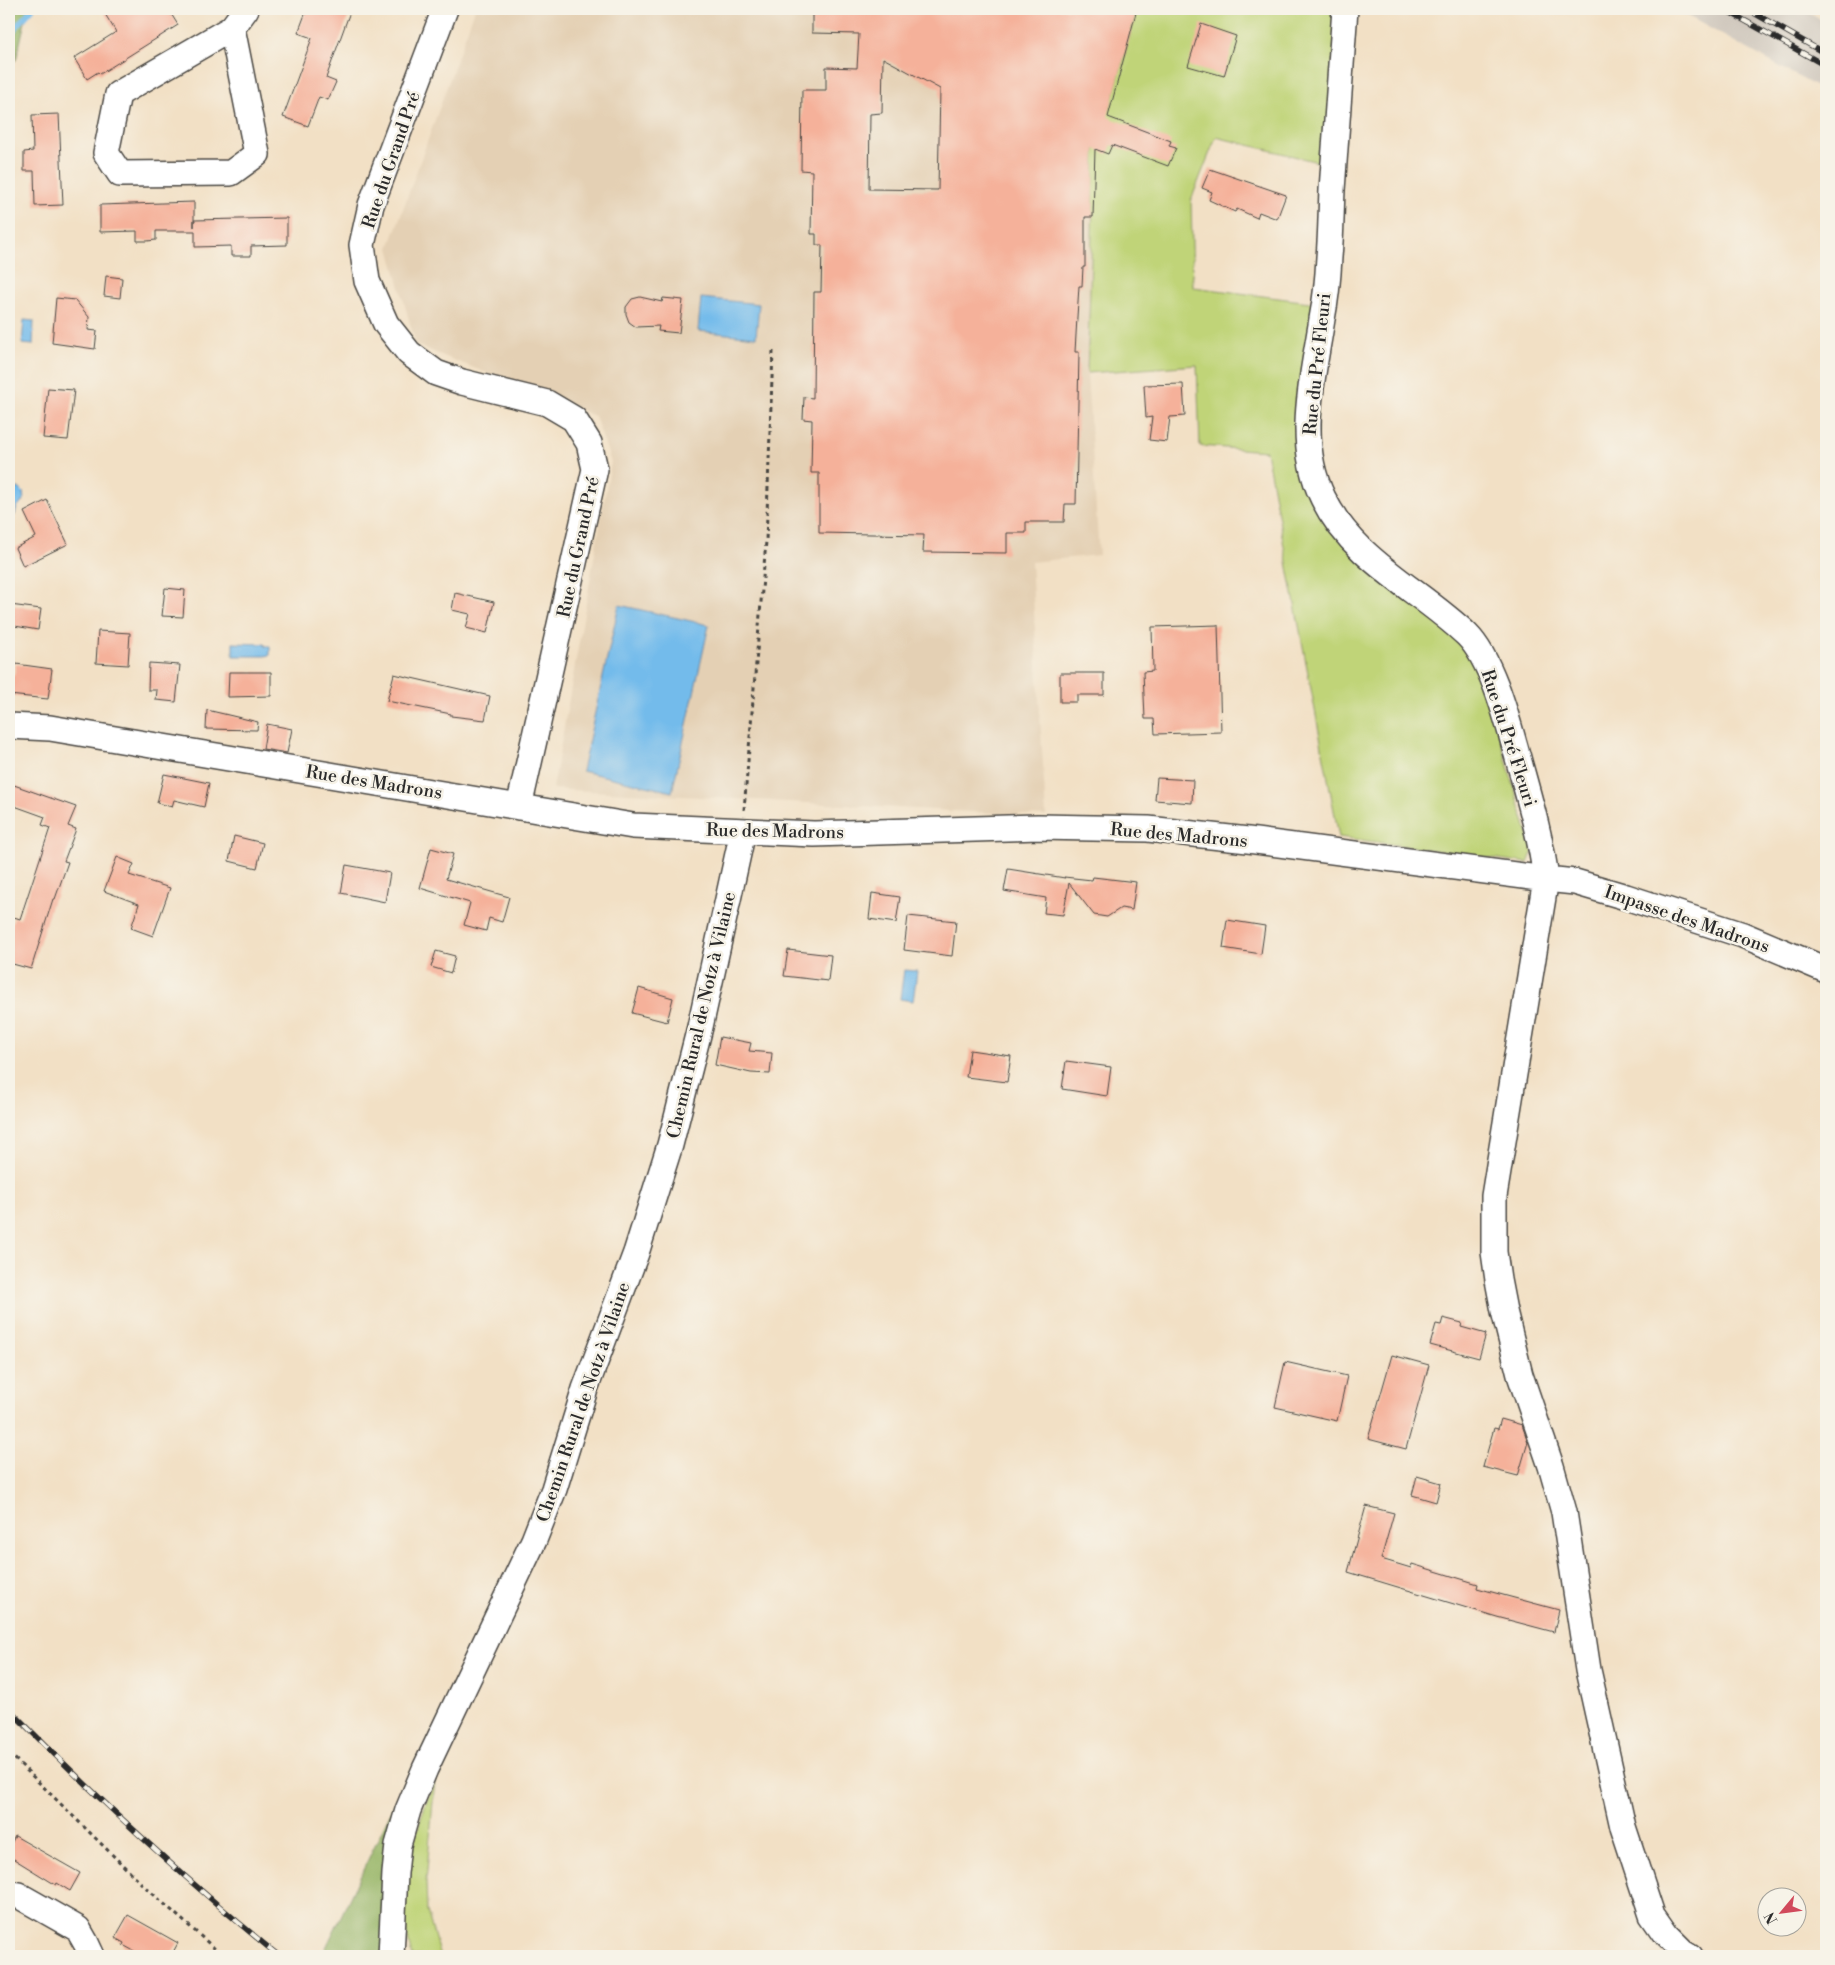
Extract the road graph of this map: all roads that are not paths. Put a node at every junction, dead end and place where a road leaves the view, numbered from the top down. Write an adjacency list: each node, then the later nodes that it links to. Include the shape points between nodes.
1 (445, 9): 5 (street, Rue du Grand Pré, via 371,205 362,245 367,281 386,324 408,353 436,373 547,403 574,419 589,443 595,468)
2 (1345, 9): 7 (street, Rue du Pré Fleuri, via 1330,256 1307,431 1312,468 1323,498 1349,537 1388,574 1468,637 1482,655 1508,724 1535,820)
3 (239, 18): 3 (street, via 118,94 106,153 120,174 231,173 257,154)
4 (9, 726): 5 (street, Rue des Madrons, via 50,728)
5 (520, 807): 6 (street, Rue des Madrons, via 633,826)
6 (743, 832): 7 (street, Rue des Madrons, via 814,834 1038,827 1148,829); 11 (street, Chemin Rural de Notz à Vilaine, via 675,1127 636,1253 585,1388 554,1490 534,1540 408,1810 394,1873)
7 (1546, 879): 8 (street, Impasse des Madrons, via 1575,882 1626,896 1743,935); 12 (street, Rue du Pré Fleuri, via 1494,1196 1498,1280 1520,1375 1564,1512 1588,1670 1623,1827 1652,1915 1666,1935)
8 (1826, 970)
9 (9, 1894): 10 (street, via 78,1929)
10 (92, 1956)
11 (391, 1956)
12 (1690, 1956)

